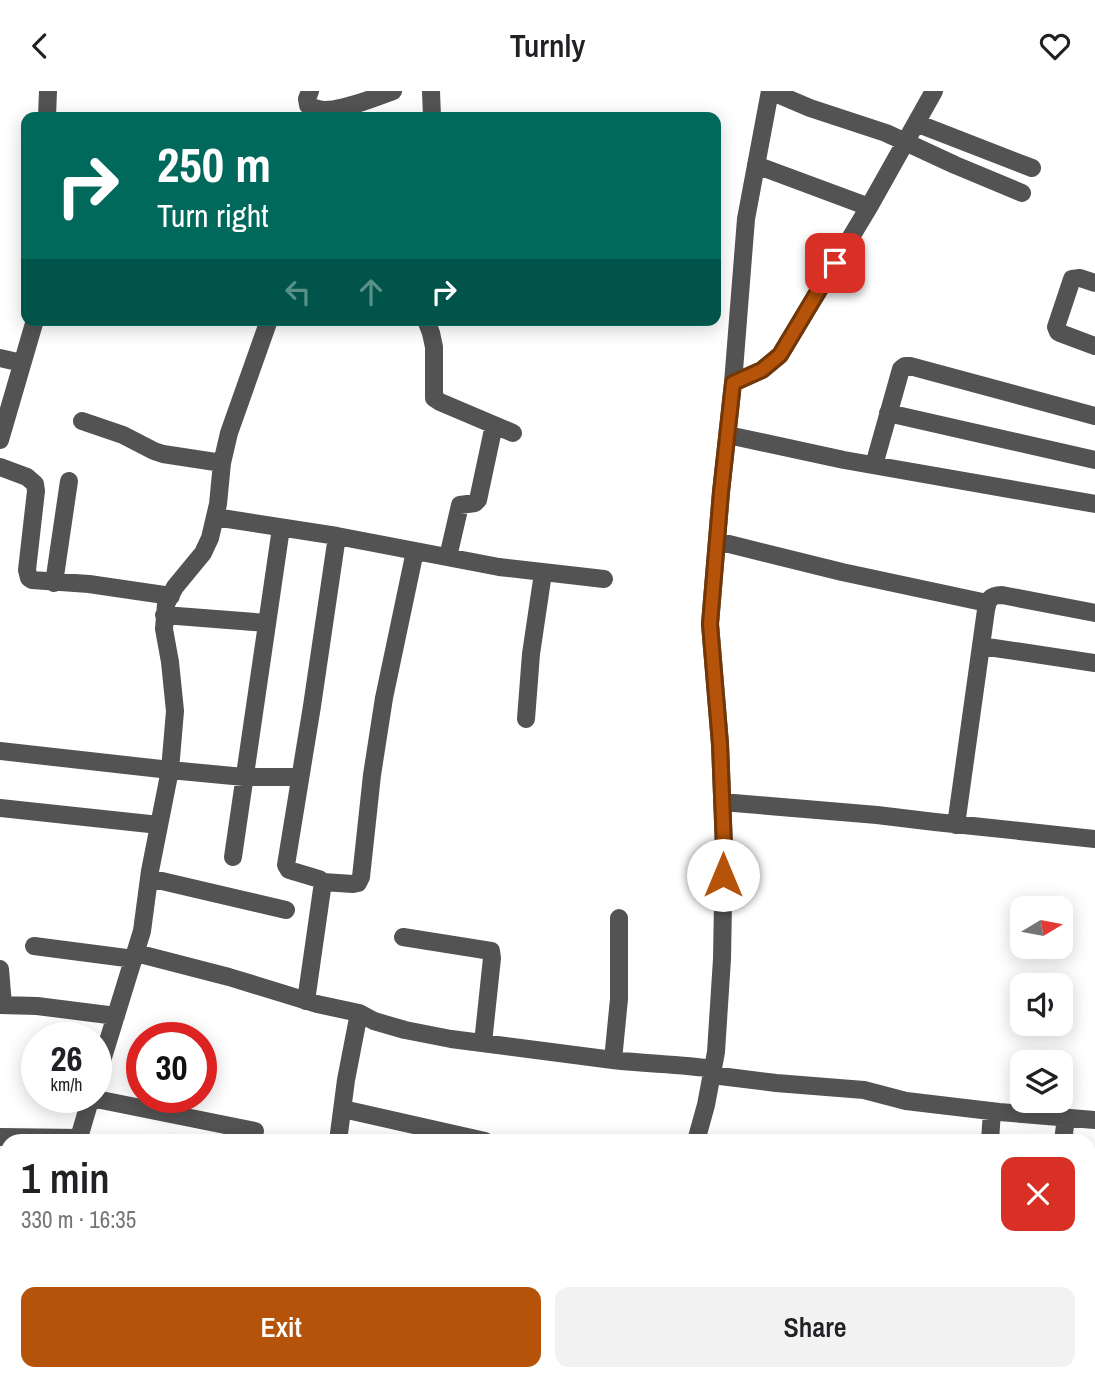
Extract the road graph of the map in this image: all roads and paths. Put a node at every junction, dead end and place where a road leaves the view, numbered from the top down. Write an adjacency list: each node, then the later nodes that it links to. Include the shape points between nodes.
1 (48, 91): 7 (street)
2 (310, 91): 8 (street, via 308,105)
3 (393, 91): 9 (street)
4 (431, 91): 10 (street)
5 (770, 91): 12 (street); 13 (street)
6 (934, 91): 11 (street)
7 (47, 112)
8 (321, 112)
9 (326, 112)
10 (432, 112)
11 (916, 123): 12 (street); 14 (street)
12 (905, 143): 15 (street); 16 (street)
13 (757, 165): 16 (street); 24 (street, via 747,219)
14 (1032, 168)
15 (1022, 193)
16 (869, 208): 24 (street, via 780,355 762,370)
17 (1095, 283): 21 (street, via 1072,279 1056,327 1060,333)
18 (33, 326): 23 (street)
19 (267, 326): 33 (street)
20 (428, 326): 28 (street, via 434,347 434,398)
21 (1095, 346)
22 (0, 358): 23 (street)
23 (22, 363): 31 (street)
24 (733, 383): 30 (street)
25 (888, 413): 26 (street, via 901,369 907,366); 32 (street); 34 (street)
26 (1095, 417)
27 (82, 421): 33 (street, via 163,454)
28 (494, 425): 29 (street); 43 (street, via 478,500 460,506)
29 (513, 433)
30 (728, 435): 34 (street); 41 (street)
31 (0, 440)
32 (1095, 460)
33 (222, 463): 38 (street)
34 (874, 465): 37 (street)
35 (0, 467): 46 (street, via 35,484 27,574 32,580)
36 (69, 481): 46 (street)
37 (1095, 504)
38 (215, 517): 39 (street); 47 (street, via 203,553)
39 (281, 528): 40 (street); 51 (street)
40 (337, 536): 42 (street); 58 (street)
41 (717, 541): 48 (street); 59 (street, via 710,624)
42 (415, 551): 43 (street); 66 (street, via 384,698 361,877 353,884)
43 (448, 557): 44 (street)
44 (543, 573): 45 (street); 54 (street)
45 (604, 579)
46 (54, 583): 47 (street)
47 (171, 596): 50 (street)
48 (987, 603): 49 (street, via 992,596 1002,595); 52 (street)
49 (1095, 613)
50 (164, 615): 51 (street); 56 (street, via 175,711)
51 (267, 622): 57 (street)
52 (981, 646): 53 (street); 62 (street)
53 (1095, 663)
54 (526, 719)
55 (0, 751): 56 (street)
56 (170, 770): 57 (street); 61 (street)
57 (244, 777): 58 (street); 64 (street)
58 (300, 777): 66 (street, via 286,867)
59 (722, 802): 62 (street); 80 (street, via 722,959)
60 (0, 808): 61 (street)
61 (159, 825): 65 (street)
62 (956, 825): 63 (street)
63 (1095, 839)
64 (233, 857)
65 (149, 878): 67 (street); 71 (street)
66 (323, 882): 73 (street)
67 (286, 910)
68 (619, 918): 79 (street)
69 (403, 937): 78 (street, via 491,950)
70 (34, 946): 71 (street)
71 (135, 956): 73 (street, via 229,977); 76 (street)
72 (0, 969): 74 (street)
73 (306, 1001): 75 (street)
74 (1, 1005): 76 (street)
75 (359, 1013): 78 (street, via 405,1030); 82 (street)
76 (116, 1016): 77 (street)
77 (112, 1029)
78 (483, 1043): 79 (street)
79 (613, 1060): 80 (street, via 692,1066)
80 (712, 1072): 83 (street); 91 (street)
81 (112, 1102): 87 (street)
82 (343, 1109): 89 (street); 90 (street)
83 (992, 1111): 85 (street); 92 (street)
84 (86, 1113): 88 (street)
85 (1066, 1118): 86 (street); 93 (street)
86 (1095, 1121)
87 (255, 1131)
88 (80, 1134)
89 (339, 1134)
90 (454, 1134)
91 (698, 1134)
92 (990, 1134)
93 (1064, 1134)

